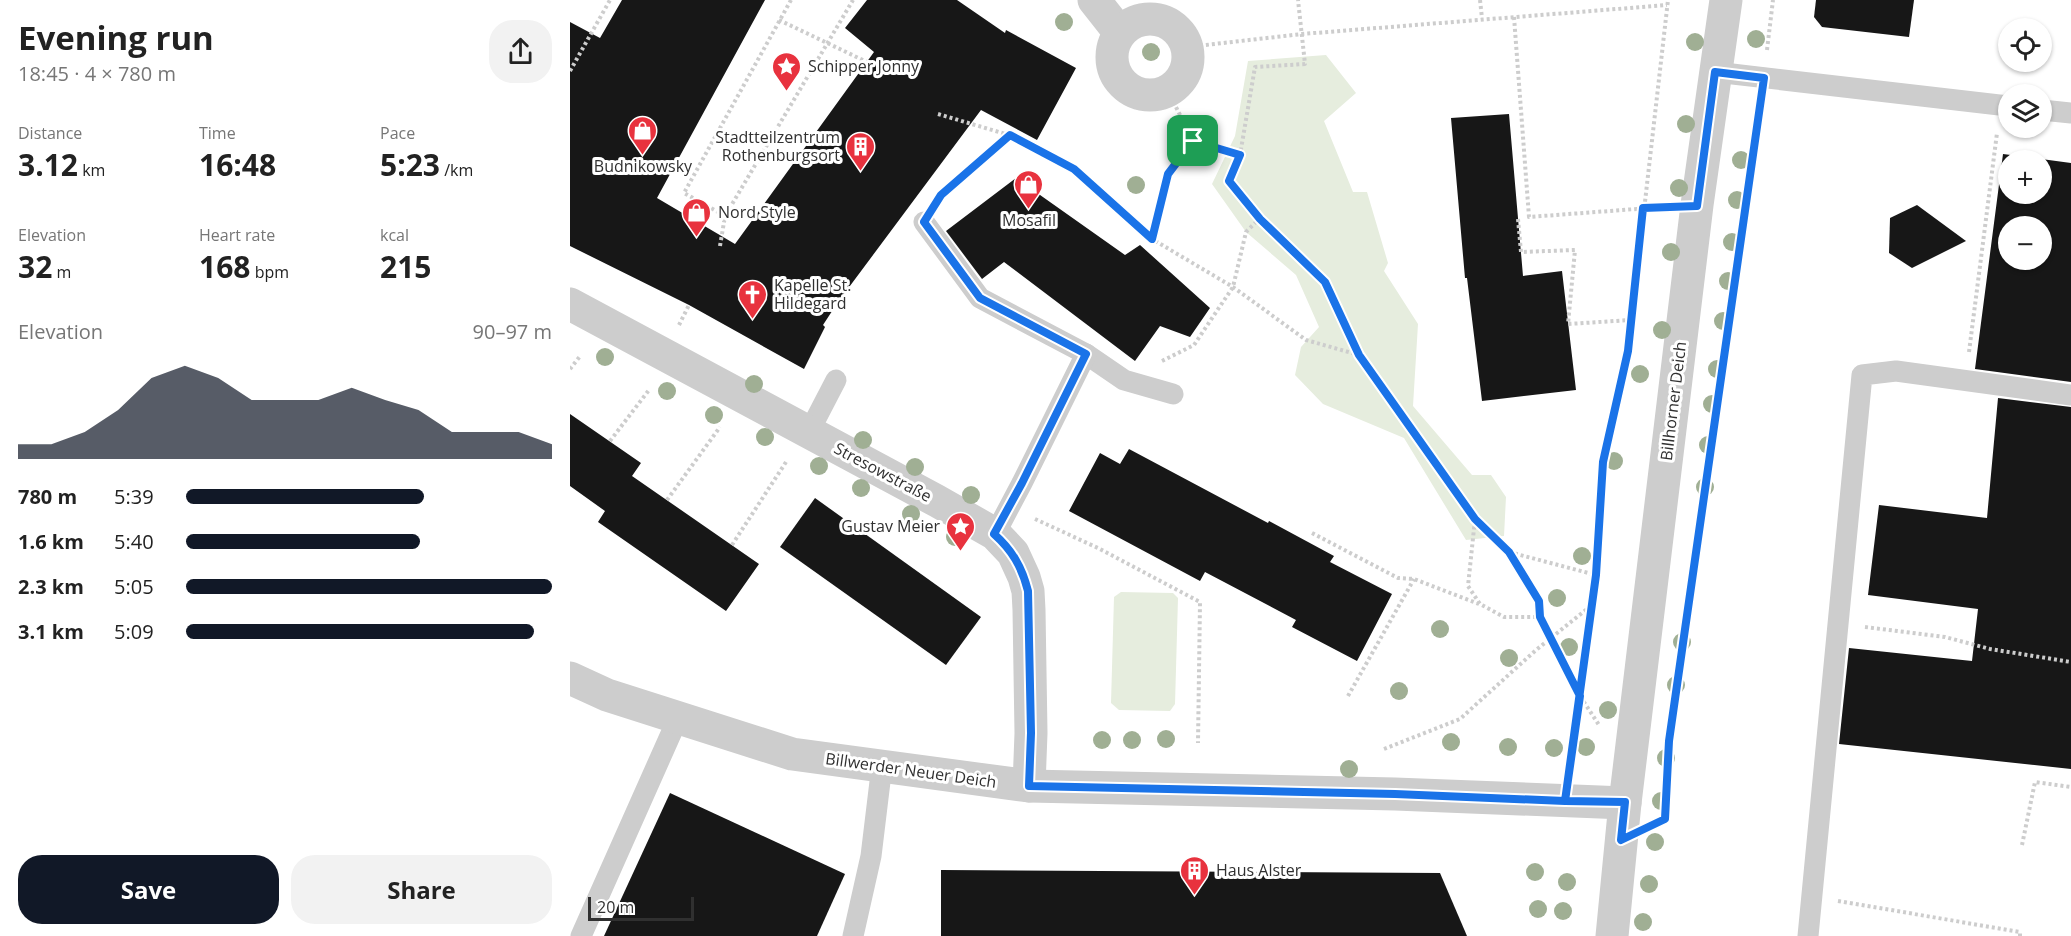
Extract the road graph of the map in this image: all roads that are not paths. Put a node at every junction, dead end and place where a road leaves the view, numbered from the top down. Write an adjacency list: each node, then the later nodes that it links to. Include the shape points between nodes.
1 (1095, 0): 3 (street)
2 (1725, 0): 4 (street, Billhorner Deich)
3 (1120, 33): 3 (street, via 1112,57 1114,70 1131,90 1155,95 1178,83 1185,72 1188,47 1171,24 1144,19)
4 (1715, 72): 5 (lane); 20 (street, Billhorner Deich)
5 (1998, 105)
6 (2052, 111): 7 (lane)
7 (2071, 113)
8 (924, 222): 10 (lane, via 980,298)
9 (570, 304): 14 (street, Stresowstraße)
10 (1086, 354): 12 (lane, via 1124,380); 15 (lane)
11 (836, 380): 14 (lane)
12 (1173, 394)
13 (2071, 395): 24 (lane, via 1896,370 1862,375)
14 (809, 432): 15 (street, Stresowstraße, via 937,501)
15 (1001, 521): 19 (street, Stresowstraße, via 1004,543 1016,560 1028,591)
16 (570, 678): 17 (street, Billwerder Neuer Deich)
17 (678, 718): 18 (street, Billwerder Neuer Deich, via 792,754); 21 (lane)
18 (882, 765): 19 (street, Billwerder Neuer Deich); 22 (lane, via 872,856)
19 (1029, 786): 20 (street, Billwerder Neuer Deich)
20 (1625, 802): 23 (street, Billhorner Deich)
21 (581, 936)
22 (853, 936)
23 (1611, 936)
24 (1808, 936)

